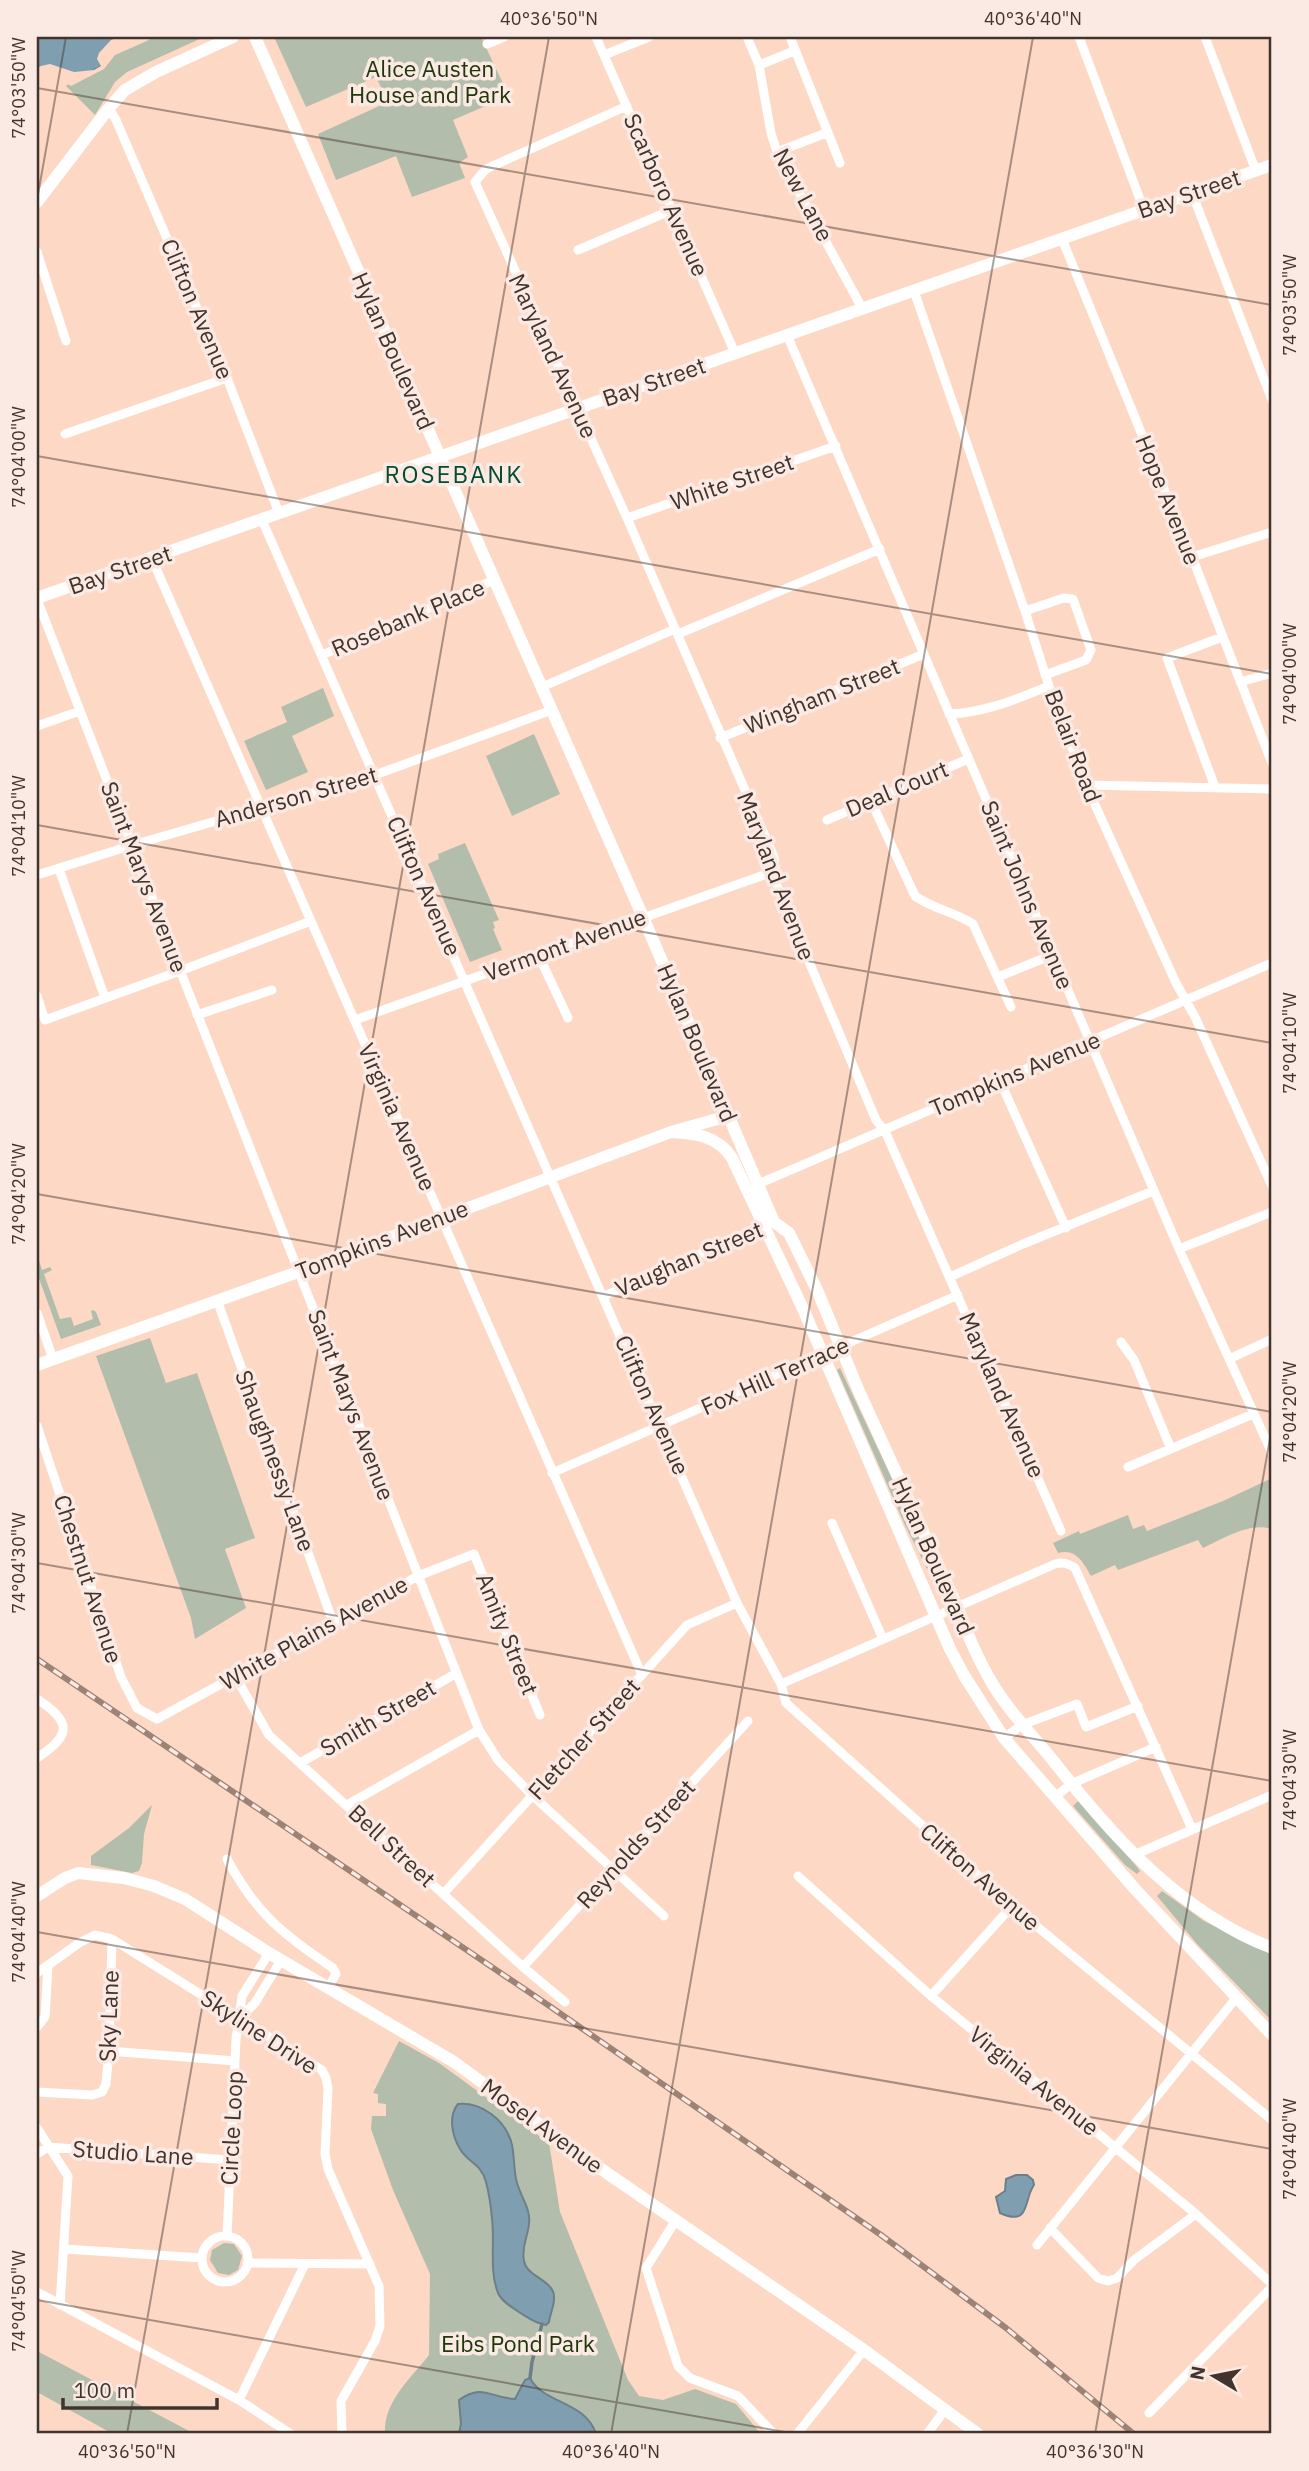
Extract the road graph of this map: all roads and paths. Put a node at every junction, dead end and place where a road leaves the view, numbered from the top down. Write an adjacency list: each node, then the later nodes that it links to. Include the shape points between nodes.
1 (233, 37): 15 (main road, via 141,80)
2 (255, 37): 38 (main road, Hylan Boulevard)
3 (504, 37): 10 (street)
4 (596, 37): 12 (street, Scarboro Avenue)
5 (649, 37): 12 (street)
6 (747, 37): 13 (street, New Lane)
7 (790, 37): 11 (street)
8 (1079, 37): 24 (street)
9 (1205, 37): 20 (street)
10 (487, 44)
11 (794, 51): 13 (street); 16 (street)
12 (604, 55): 14 (street, Scarboro Avenue)
13 (759, 65): 17 (street, New Lane)
14 (627, 106): 23 (street, Scarboro Avenue); 35 (street, Maryland Avenue, via 486,169 475,182)
15 (109, 108): 22 (main road); 33 (street, Clifton Avenue)
16 (826, 133): 17 (street); 18 (street)
17 (777, 152): 29 (street, New Lane)
18 (840, 163)
19 (1272, 165): 20 (main road, Bay Street)
20 (1256, 171): 21 (main road, Bay Street)
21 (1192, 193): 24 (main road, Bay Street); 34 (street)
22 (37, 202)
23 (672, 210): 26 (street); 32 (street, Scarboro Avenue)
24 (1144, 210): 25 (main road, Bay Street)
25 (1062, 239): 28 (main road, Bay Street); 44 (street, Hope Avenue)
26 (578, 250)
27 (37, 252): 31 (street)
28 (914, 291): 29 (main road, Bay Street); 48 (street, Belair Road)
29 (862, 308): 30 (main road, Bay Street)
30 (787, 335): 32 (main road, Bay Street); 37 (street, Saint Johns Avenue)
31 (66, 341)
32 (736, 353): 35 (main road, Bay Street)
33 (227, 378): 36 (street); 39 (street, Clifton Avenue)
34 (1272, 400)
35 (578, 409): 38 (main road, Bay Street); 40 (street, Maryland Avenue)
36 (65, 434)
37 (836, 446): 40 (street, White Street); 43 (street, Saint Johns Avenue)
38 (440, 457): 39 (main road, Bay Street); 46 (main road, Hylan Boulevard)
39 (279, 513): 41 (main road, Bay Street)
40 (627, 518): 49 (street, Maryland Avenue)
41 (262, 520): 45 (main road, Bay Street); 52 (street, Clifton Avenue)
42 (1272, 532): 44 (street)
43 (880, 549): 49 (street); 51 (street, Saint Johns Avenue)
44 (1192, 557): 50 (street, Hope Avenue)
45 (152, 559): 47 (main road, Bay Street); 70 (street, Virginia Avenue)
46 (494, 580): 52 (street, Rosebank Place); 57 (main road, Hylan Boulevard)
47 (37, 598): 59 (street, Saint Marys Avenue)
48 (1026, 611): 54 (street, Belair Road); 54 (street, via 1073,599 1091,650 1086,660)
49 (676, 631): 57 (street); 62 (street, Maryland Avenue)
50 (1222, 637): 55 (street, Hope Avenue); 67 (street, via 1167,657)
51 (924, 654): 60 (street, Saint Johns Avenue); 62 (street, Wingham Street)
52 (322, 655): 65 (street, Clifton Avenue)
53 (1272, 673): 55 (street)
54 (1045, 675): 56 (street, Belair Road)
55 (1240, 682): 64 (street, Hope Avenue)
56 (1049, 686): 60 (street, via 985,709); 66 (street, Belair Road)
57 (542, 687): 58 (main road, Hylan Boulevard)
58 (552, 710): 65 (street, Anderson Street); 76 (main road, Hylan Boulevard)
59 (80, 711): 61 (street); 72 (street, Saint Marys Avenue)
60 (949, 714): 63 (street, Saint Johns Avenue)
61 (37, 726)
62 (720, 738): 74 (street, Maryland Avenue, via 774,857)
63 (968, 759): 69 (street, Deal Court); 79 (street, Saint Johns Avenue)
64 (1272, 763)
65 (375, 775): 70 (street, Anderson Street); 83 (street, Clifton Avenue)
66 (1086, 785): 67 (street); 87 (street, Belair Road)
67 (1215, 787): 68 (street)
68 (1272, 789)
69 (872, 801): 71 (street, Deal Court); 82 (street, via 915,896 973,924)
70 (261, 808): 72 (street, Anderson Street); 77 (street, Virginia Avenue)
71 (827, 820)
72 (133, 845): 73 (street, Anderson Street); 81 (street, Saint Marys Avenue)
73 (59, 869): 75 (street, Anderson Street); 86 (street)
74 (775, 872): 76 (street, Vermont Avenue); 95 (street, Maryland Avenue, via 787,912 876,1120)
75 (37, 876)
76 (643, 917): 78 (street, Vermont Avenue); 94 (main road, Hylan Boulevard)
77 (311, 921): 81 (street); 91 (street, Virginia Avenue)
78 (538, 954): 83 (street, Vermont Avenue); 90 (street)
79 (1052, 955): 82 (street); 92 (street, Saint Johns Avenue)
80 (1272, 963): 87 (street, Tompkins Avenue)
81 (180, 971): 86 (street); 89 (street, Saint Marys Avenue)
82 (998, 977): 88 (street)
83 (465, 981): 91 (street, Vermont Avenue); 97 (street, Clifton Avenue)
84 (272, 990): 89 (street)
85 (37, 996): 86 (street, via 45,1020)
86 (105, 998)
87 (1186, 1002): 92 (street, Tompkins Avenue); 99 (street, Belair Road)
88 (1011, 1007)
89 (197, 1015): 106 (street, Saint Marys Avenue)
90 (568, 1018)
91 (355, 1020): 102 (street, Virginia Avenue)
92 (1090, 1041): 93 (street, Tompkins Avenue); 100 (street, Saint Johns Avenue)
93 (1000, 1081): 95 (street, Tompkins Avenue); 104 (street)
94 (727, 1116): 96 (main road, Tompkins Avenue); 98 (main road, Hylan Boulevard)
95 (885, 1131): 98 (street, Tompkins Avenue); 107 (street, Maryland Avenue)
96 (671, 1132): 97 (main road, Tompkins Avenue); 103 (main road, via 697,1133 729,1152 751,1201)
97 (551, 1177): 102 (main road, Tompkins Avenue); 109 (street, Clifton Avenue)
98 (758, 1184): 103 (main road, Hylan Boulevard)
99 (1272, 1186)
100 (1153, 1191): 104 (street); 105 (street, Saint Johns Avenue)
101 (1272, 1212): 105 (street)
102 (441, 1218): 106 (main road, Tompkins Avenue); 125 (street, Virginia Avenue)
103 (770, 1224): 109 (street, Vaughan Street); 114 (main road, Hylan Boulevard, via 789,1233); 115 (main road, Hylan Boulevard)
104 (1066, 1228): 107 (street)
105 (1178, 1249): 117 (street, Saint Johns Avenue)
106 (298, 1272): 110 (main road, Tompkins Avenue); 129 (street, Saint Marys Avenue)
107 (950, 1277): 108 (street, Maryland Avenue)
108 (958, 1295): 114 (street, Fox Hill Terrace); 127 (street, Maryland Avenue)
109 (604, 1296): 121 (street, Clifton Avenue)
110 (217, 1300): 116 (main road, Tompkins Avenue); 133 (street, Shaughnessy Lane)
111 (37, 1313): 116 (street)
112 (1272, 1339): 117 (street)
113 (1121, 1342): 122 (street, via 1134,1360)
114 (841, 1347): 115 (street, Fox Hill Terrace); 131 (main road, Hylan Boulevard)
115 (823, 1354): 121 (street, Fox Hill Terrace); 132 (main road, Hylan Boulevard)
116 (53, 1359): 118 (main road, Tompkins Avenue)
117 (1229, 1359): 119 (street, Saint Johns Avenue)
118 (37, 1365)
119 (1254, 1414): 122 (street); 123 (street, Saint Johns Avenue)
120 (37, 1426): 142 (street, Chestnut Avenue, via 121,1677 137,1708)
121 (661, 1426): 125 (street, Fox Hill Terrace); 130 (street, Clifton Avenue)
122 (1171, 1449): 124 (street)
123 (1272, 1452)
124 (1128, 1467)
125 (552, 1473): 136 (street, Virginia Avenue)
126 (832, 1523): 134 (street)
127 (1061, 1531)
128 (474, 1554): 129 (street, White Plains Avenue); 141 (street, Amity Street)
129 (418, 1576): 133 (street, White Plains Avenue); 135 (street, Saint Marys Avenue)
130 (737, 1603): 136 (street, Fletcher Street, via 687,1625); 138 (street, Clifton Avenue)
131 (957, 1606): 132 (street); 140 (street, via 1055,1564 1075,1568); 144 (main road, Hylan Boulevard, via 987,1673)
132 (937, 1615): 134 (street); 146 (main road, Hylan Boulevard, via 964,1677)
133 (333, 1622): 137 (street, White Plains Avenue)
134 (883, 1639): 138 (street)
135 (455, 1674): 145 (street, Saint Marys Avenue); 149 (street, Smith Street)
136 (642, 1675): 152 (street, Fletcher Street)
137 (235, 1676): 142 (street, White Plains Avenue); 149 (street, Bell Street, via 269,1735)
138 (781, 1684): 162 (street, Clifton Avenue, via 786,1703)
139 (37, 1699): 148 (street, via 61,1718 63,1731 60,1740)
140 (1138, 1706): 144 (street, via 1086,1727 1077,1704); 147 (street)
141 (540, 1715)
142 (157, 1720)
143 (748, 1721): 158 (street, Reynolds Street)
144 (1022, 1725): 146 (street); 150 (main road, Hylan Boulevard)
145 (478, 1730): 152 (street, Saint Marys Avenue, via 498,1760); 154 (street)
146 (1004, 1738): 153 (main road, Hylan Boulevard)
147 (1156, 1747): 150 (street); 155 (street)
148 (37, 1758)
149 (300, 1763): 154 (street, Bell Street)
150 (1072, 1784): 153 (street); 156 (main road, Hylan Boulevard)
151 (1272, 1795): 155 (street)
152 (533, 1796): 158 (street, Saint Marys Avenue); 160 (street, Fletcher Street)
153 (1055, 1797): 173 (main road, Hylan Boulevard)
154 (347, 1805): 160 (street, Bell Street)
155 (1192, 1829): 156 (street)
156 (1134, 1855): 165 (main road, Hylan Boulevard, via 1222,1923)
157 (227, 1858): 171 (street, via 243,1890 266,1916 333,1968 336,1974)
158 (614, 1870): 163 (street, Saint Marys Avenue); 169 (street, Reynolds Street)
159 (798, 1875): 172 (street, Virginia Avenue)
160 (444, 1894): 169 (street, Bell Street)
161 (37, 1896): 166 (main road, Mosel Avenue, via 78,1873 124,1878 185,1899)
162 (1012, 1906): 172 (street); 179 (street, Clifton Avenue)
163 (664, 1916)
164 (113, 1939): 168 (street, via 95,1935); 175 (street, Skyline Drive); 178 (street, Sky Lane)
165 (1272, 1948)
166 (269, 1953): 167 (main road, Mosel Avenue); 175 (street, Circle Loop, via 242,1996)
167 (281, 1960): 171 (main road, Mosel Avenue); 175 (street, via 255,2003)
168 (48, 1966): 170 (street); 176 (street, via 45,2017)
169 (523, 1967): 174 (street, Bell Street)
170 (37, 1973)
171 (328, 1988): 189 (main road, Mosel Avenue, via 454,2062)
172 (931, 1996): 185 (street, Virginia Avenue)
173 (1236, 1998): 177 (main road, Hylan Boulevard); 179 (street)
174 (565, 2002)
175 (239, 2019): 180 (street, Circle Loop); 197 (street, Skyline Drive, via 318,2067 326,2078 328,2169)
176 (37, 2027)
177 (1272, 2035)
178 (108, 2051): 180 (street); 181 (street, Sky Lane, via 102,2092)
179 (1191, 2052): 182 (street, Clifton Avenue); 185 (street)
180 (235, 2061): 187 (street, Circle Loop)
181 (37, 2092)
182 (1272, 2120)
183 (37, 2128): 184 (street)
184 (48, 2147): 186 (street, Studio Lane); 187 (street, Studio Lane); 193 (street, via 68,2176)
185 (1115, 2148): 188 (street, Virginia Avenue); 190 (street)
186 (37, 2154)
187 (230, 2160): 191 (street, Circle Loop)
188 (1196, 2214): 190 (street, via 1108,2281 1098,2278); 198 (street, Virginia Avenue)
189 (676, 2220): 201 (main road, Mosel Avenue); 207 (street, via 646,2268 678,2366 690,2378 738,2396)
190 (1050, 2228): 192 (street)
191 (227, 2236): 194 (street, via 210,2242); 195 (street, via 242,2243)
192 (1037, 2245)
193 (65, 2249): 194 (street); 200 (street)
194 (202, 2258): 195 (street, via 208,2274 220,2281 235,2279)
195 (247, 2263): 196 (street)
196 (305, 2264): 197 (street); 202 (street)
197 (370, 2264): 206 (street, Skyline Drive, via 379,2286 381,2322 341,2401)
198 (1272, 2285): 204 (street)
199 (37, 2292): 200 (street)
200 (61, 2305): 202 (street)
201 (864, 2350): 203 (main road, Mosel Avenue); 208 (street)
202 (239, 2400): 205 (street)
203 (944, 2411): 209 (street); 210 (main road, Mosel Avenue)
204 (1149, 2413)
205 (291, 2434)
206 (342, 2434)
207 (774, 2434)
208 (797, 2434)
209 (927, 2434)
210 (978, 2434)

